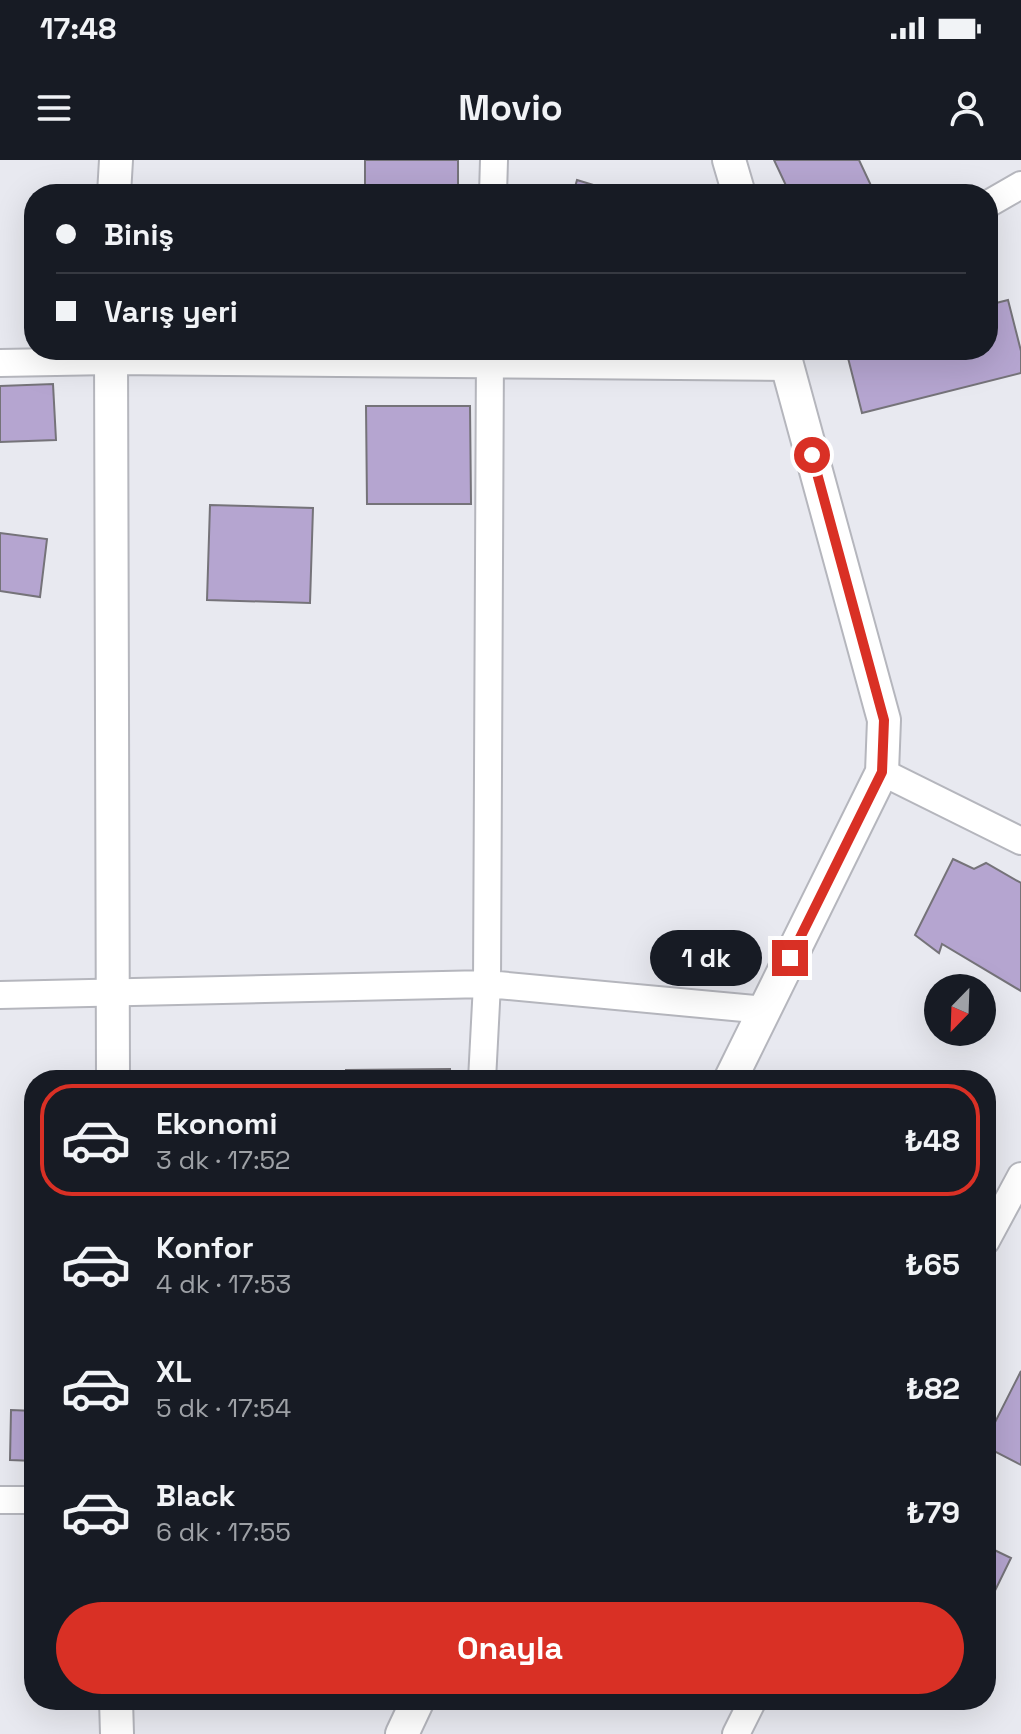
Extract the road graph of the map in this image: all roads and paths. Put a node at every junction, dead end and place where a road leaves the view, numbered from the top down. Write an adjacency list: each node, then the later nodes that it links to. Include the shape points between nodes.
1 (116, 160): 4 (street)
2 (494, 160): 5 (street)
3 (729, 160): 6 (street)
4 (115, 184)
5 (493, 184)
6 (736, 184)
7 (1021, 185): 8 (street)
8 (998, 198)
9 (42, 360): 13 (street)
10 (111, 360): 17 (street)
11 (490, 360): 16 (street)
12 (786, 360): 14 (street, via 884,720)
13 (0, 363)
14 (882, 772): 15 (street); 19 (street)
15 (1021, 841)
16 (487, 984): 17 (street); 19 (street); 21 (street)
17 (112, 992): 18 (street); 20 (street)
18 (0, 995)
19 (765, 1010): 22 (street)
20 (113, 1070)
21 (483, 1070)
22 (735, 1070)
23 (1021, 1176): 24 (street)
24 (996, 1222)
25 (0, 1500): 26 (street)
26 (24, 1500)
27 (116, 1710): 30 (street)
28 (413, 1710): 31 (street)
29 (748, 1710): 32 (street)
30 (117, 1734)
31 (402, 1734)
32 (736, 1734)

